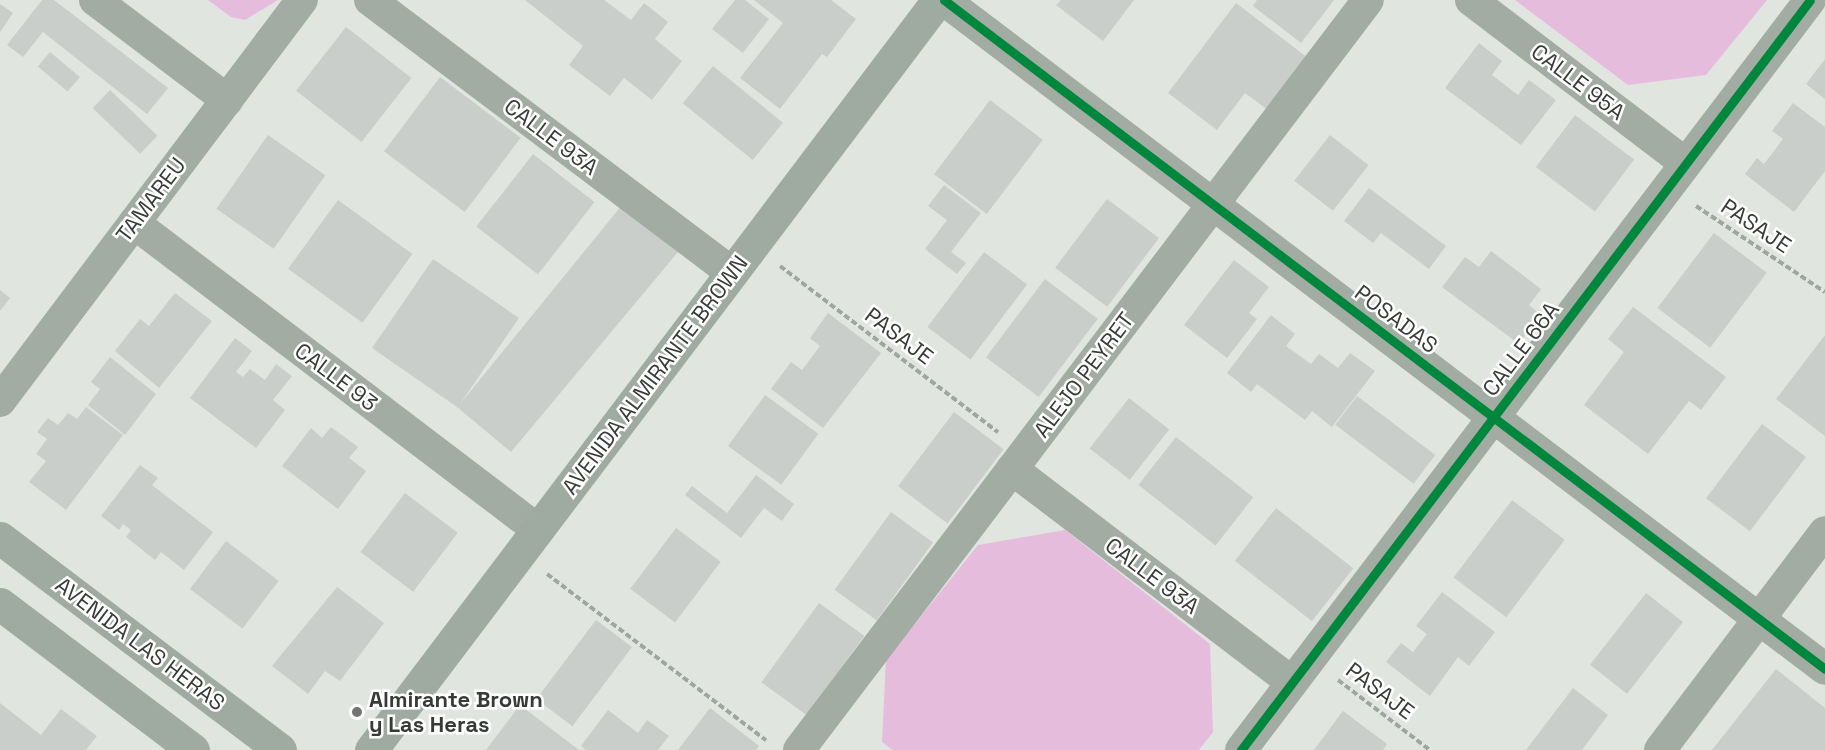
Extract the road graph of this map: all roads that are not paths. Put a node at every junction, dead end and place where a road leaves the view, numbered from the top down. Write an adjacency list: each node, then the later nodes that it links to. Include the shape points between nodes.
1 (95, 0): 9 (street)
2 (302, 0): 9 (street, TAMAREU)
3 (370, 0): 13 (street, CALLE 93A)
4 (938, 0): 13 (main road, AVENIDA ALMIRANTE BROWN)
5 (944, 0): 11 (street, POSADAS)
6 (1368, 0): 11 (street, ALEJO PEYRET)
7 (1471, 0): 10 (street, CALLE 95A)
8 (1810, 0): 10 (street, CALLE 66A)
9 (227, 100): 12 (street, TAMAREU)
10 (1677, 176): 15 (street, CALLE 66A)
11 (1213, 204): 15 (street, POSADAS); 16 (street, ALEJO PEYRET)
12 (134, 223): 14 (street, TAMAREU); 19 (street, CALLE 93)
13 (732, 273): 19 (main road, AVENIDA ALMIRANTE BROWN)
14 (0, 401)
15 (1493, 417): 21 (street, POSADAS); 23 (street, CALLE 66A)
16 (1019, 461): 23 (street, CALLE 93A); 24 (street, ALEJO PEYRET)
17 (1825, 532): 21 (street)
18 (0, 538): 26 (main road, AVENIDA LAS HERAS)
19 (529, 542): 27 (main road, AVENIDA ALMIRANTE BROWN)
20 (0, 604): 25 (main road)
21 (1759, 619): 22 (street, POSADAS); 29 (street)
22 (1825, 669)
23 (1301, 670): 28 (street, CALLE 66A)
24 (813, 745)
25 (193, 750)
26 (280, 750)
27 (372, 750)
28 (1241, 750)
29 (1660, 750)

